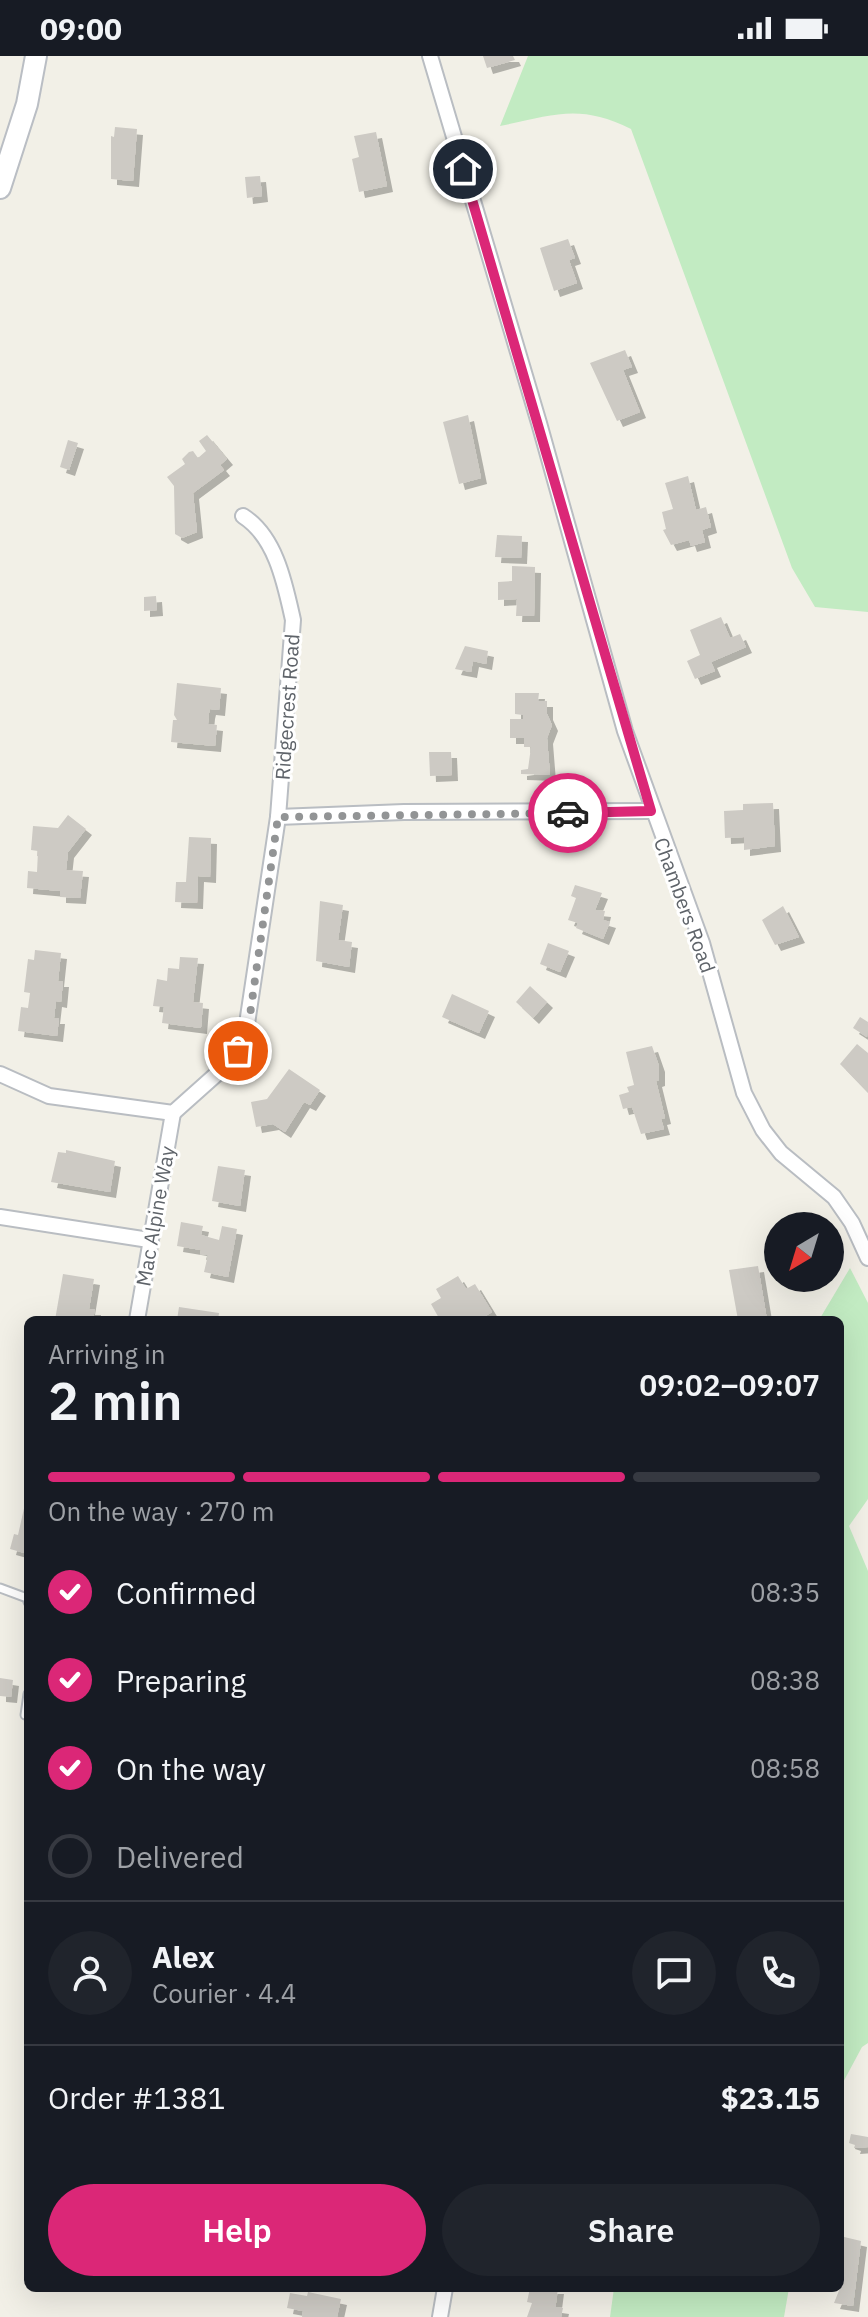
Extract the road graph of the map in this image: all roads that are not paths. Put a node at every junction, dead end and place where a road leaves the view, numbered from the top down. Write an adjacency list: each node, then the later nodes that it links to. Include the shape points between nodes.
1 (36, 56): 3 (main road)
2 (430, 56): 5 (street, Chambers Road)
3 (0, 188)
4 (243, 516): 6 (street, Ridgecrest Road, via 258,525 268,541 293,620)
5 (651, 811): 6 (street); 11 (street, Chambers Road, via 702,943 744,1093 781,1153 834,1197)
6 (278, 817): 8 (street, Ridgecrest Road, via 245,1037 229,1063)
7 (0, 1074): 8 (street, via 49,1096)
8 (173, 1113): 10 (street, Mac Alpine Way)
9 (0, 1217): 10 (street)
10 (149, 1240): 12 (street, Mac Alpine Way)
11 (868, 1258)
12 (138, 1316)
13 (0, 1588): 14 (lane)
14 (24, 1597)
15 (444, 2292): 16 (street)
16 (440, 2317)

